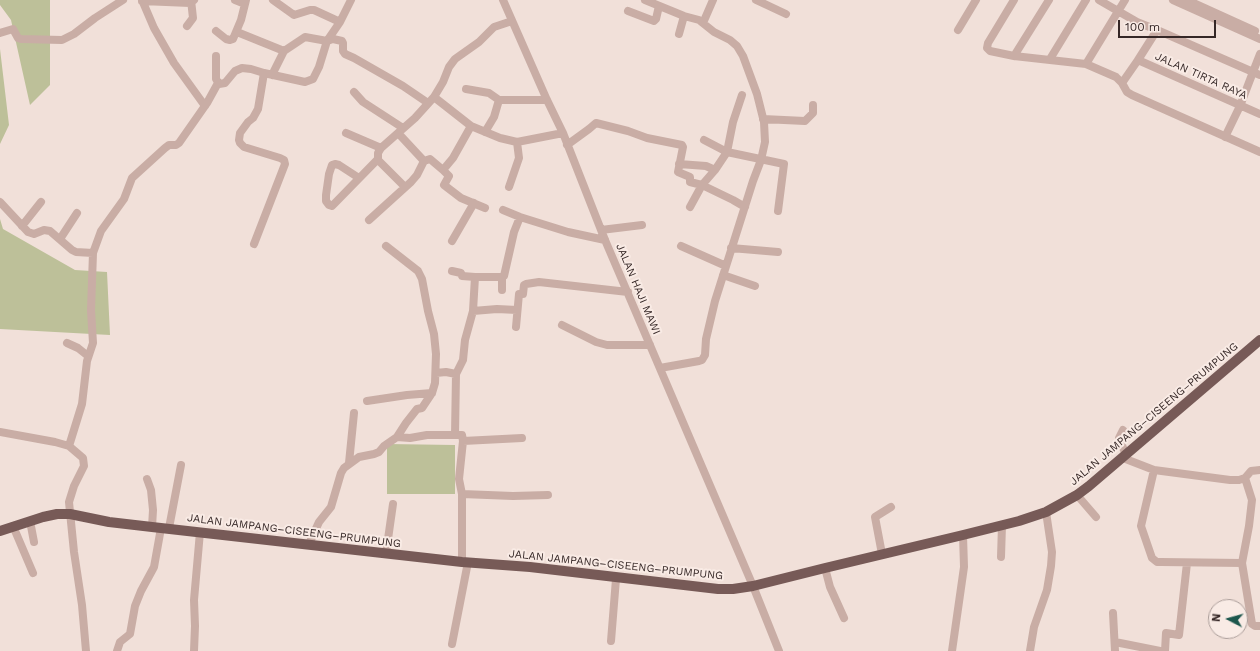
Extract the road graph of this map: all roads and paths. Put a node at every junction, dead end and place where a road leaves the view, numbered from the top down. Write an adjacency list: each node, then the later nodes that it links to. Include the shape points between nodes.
1 (123, 0): 33 (street, via 62,40 21,39 12,29)
2 (142, 0): 16 (street); 56 (street, via 174,64)
3 (235, 0): 19 (street)
4 (351, 0): 26 (street)
5 (503, 0): 25 (street, JALAN HAJI MAWI)
6 (645, 0): 20 (street)
7 (713, 0): 27 (street)
8 (756, 0): 23 (street)
9 (976, 0): 29 (street)
10 (1014, 0): 41 (street, via 987,48 993,52)
11 (1049, 0): 41 (street)
12 (1086, 0): 42 (street)
13 (1099, 0): 22 (street)
14 (1125, 0): 22 (street)
15 (1173, 0): 36 (street)
16 (192, 1): 28 (street, via 193,18)
17 (276, 1): 26 (street, via 292,15 314,10)
18 (1190, 1): 35 (street)
19 (246, 2): 32 (street)
20 (659, 6): 21 (street, via 654,21); 24 (street)
21 (628, 12)
22 (1118, 12): 30 (street); 44 (street)
23 (786, 14)
24 (684, 16): 27 (street); 34 (street)
25 (512, 21): 52 (street, via 494,27 479,42 455,59); 54 (street, JALAN HAJI MAWI)
26 (340, 22): 37 (street)
27 (703, 23): 59 (street, via 740,50 757,94)
28 (187, 26)
29 (958, 30)
30 (1157, 30): 43 (street, JALAN TIRTA RAYA); 45 (street)
31 (216, 31): 32 (street, via 230,40)
32 (237, 32): 38 (street)
33 (0, 33)
34 (679, 34)
35 (1260, 34)
36 (1260, 40)
37 (327, 41): 38 (street, via 305,37); 46 (street, via 318,71 311,81); 52 (street, via 342,41 345,54)
38 (284, 51): 46 (street)
39 (1260, 54): 45 (street)
40 (216, 56): 47 (street, via 215,72)
41 (1014, 56): 42 (street)
42 (1050, 60): 44 (street)
43 (1138, 60): 48 (street); 57 (street, JALAN TIRTA RAYA)
44 (1086, 64): 48 (street, via 1111,74)
45 (1258, 71): 57 (street)
46 (268, 74): 47 (street, via 242,68 225,83); 99 (street, via 258,109 240,133 239,140 244,147 280,158 285,164)
47 (218, 83): 56 (street)
48 (1122, 83): 65 (street, via 1132,96)
49 (466, 89): 53 (street, via 489,93)
50 (354, 92): 61 (street, via 363,102)
51 (742, 95): 70 (street)
52 (431, 100): 60 (street); 61 (street)
53 (499, 100): 54 (street); 62 (street, via 494,117)
54 (547, 100): 64 (street, JALAN HAJI MAWI)
55 (812, 105): 59 (street, via 813,112 805,121)
56 (205, 106): 104 (street, via 179,143 165,148 132,178 124,199 101,231)
57 (1240, 106): 58 (street, JALAN TIRTA RAYA); 65 (street)
58 (1260, 114)
59 (763, 119): 73 (street, via 765,144)
60 (471, 126): 62 (street); 76 (street, via 453,158)
61 (401, 130): 69 (street); 74 (street)
62 (485, 132): 67 (street)
63 (346, 133): 69 (street)
64 (563, 133): 67 (street); 68 (street, JALAN HAJI MAWI)
65 (1225, 137): 71 (street)
66 (704, 140): 70 (street)
67 (518, 142): 81 (street, via 518,158)
68 (568, 145): 75 (street, via 596,123 600,123 646,138 682,145); 95 (street, JALAN HAJI MAWI)
69 (381, 148): 72 (street)
70 (727, 152): 73 (street); 77 (street)
71 (1260, 152)
72 (378, 159): 78 (street); 80 (street)
73 (761, 160): 86 (street); 89 (street, via 784,165)
74 (424, 161): 76 (street, via 430,159); 80 (street, via 417,175)
75 (679, 164): 77 (street, via 706,166); 79 (street, via 678,172 690,177 690,182)
76 (442, 170): 84 (street, via 449,176 444,185 461,198)
77 (715, 170): 79 (street)
78 (359, 178): 78 (street, via 339,165 332,165 326,195 329,205 333,205)
79 (702, 185): 85 (street); 86 (street)
80 (405, 187): 92 (street)
81 (509, 187)
82 (0, 202): 94 (street)
83 (41, 202): 94 (street)
84 (474, 203): 87 (street); 98 (street)
85 (690, 207)
86 (745, 207): 102 (street)
87 (485, 208)
88 (503, 210): 91 (street)
89 (778, 211)
90 (78, 213): 96 (street)
91 (520, 217): 97 (street); 109 (street)
92 (368, 220)
93 (642, 225): 95 (street)
94 (22, 226): 96 (street, via 32,234 50,231)
95 (601, 230): 97 (street, JALAN HAJI MAWI)
96 (60, 239): 104 (street, via 76,252)
97 (605, 240): 112 (street, JALAN HAJI MAWI)
98 (452, 241)
99 (254, 244)
100 (386, 246): 122 (street, via 418,271 422,279 434,334)
101 (681, 246): 105 (street)
102 (731, 248): 103 (street); 105 (street)
103 (778, 252)
104 (93, 254): 120 (street, via 93,338)
105 (726, 266): 107 (street)
106 (452, 271): 108 (street, via 461,273 462,276)
107 (723, 275): 110 (street); 121 (street, via 702,360)
108 (475, 277): 109 (street); 114 (street)
109 (502, 277): 111 (street)
110 (755, 286)
111 (502, 290)
112 (628, 292): 113 (street, via 539,282 524,286 523,294 519,294); 119 (street, JALAN HAJI MAWI)
113 (518, 310): 114 (street); 116 (street)
114 (473, 311): 123 (street, via 465,340 463,360)
115 (562, 325): 119 (street, via 607,345)
116 (516, 327)
117 (1260, 340): 134 (main road, JALAN JAMPANG–CISEENG–PRUMPUNG)
118 (67, 343): 120 (street)
119 (650, 345): 121 (street, JALAN HAJI MAWI)
120 (88, 356): 133 (street, via 82,404)
121 (660, 368): 167 (street, JALAN HAJI MAWI)
122 (436, 373): 123 (street); 124 (street)
123 (456, 374): 129 (street)
124 (432, 393): 125 (street); 130 (street, via 422,408 417,409 406,422)
125 (367, 401)
126 (354, 412): 135 (street)
127 (1123, 430): 134 (street, via 1119,438)
128 (0, 432): 133 (street)
129 (455, 435): 130 (street); 132 (street, via 462,435)
130 (398, 437): 135 (street, via 379,452 359,457)
131 (522, 438): 132 (street)
132 (463, 441): 141 (street, via 459,479)
133 (69, 446): 147 (street, via 83,458 84,466 70,497)
134 (1124, 456): 137 (street); 143 (main road, JALAN JAMPANG–CISEENG–PRUMPUNG)
135 (349, 463): 157 (street, via 341,473 331,507)
136 (181, 465): 152 (street)
137 (1154, 470): 139 (street, via 1230,480); 162 (street, via 1141,526 1150,555 1157,562)
138 (1260, 470): 139 (street, via 1251,472)
139 (1244, 478): 163 (street, via 1252,500 1250,526)
140 (147, 479): 152 (street, via 153,510)
141 (462, 494): 142 (street); 161 (street)
142 (548, 495)
143 (1077, 495): 146 (main road, JALAN JAMPANG–CISEENG–PRUMPUNG); 148 (street)
144 (393, 504): 158 (street)
145 (892, 507): 159 (street, via 875,517)
146 (1046, 512): 150 (main road, JALAN JAMPANG–CISEENG–PRUMPUNG); 179 (street, via 1052,552 1051,566)
147 (70, 514): 149 (main road, JALAN JAMPANG–CISEENG–PRUMPUNG, via 57,514); 152 (main road, JALAN JAMPANG–CISEENG–PRUMPUNG); 174 (street)
148 (1096, 517)
149 (30, 521): 151 (main road, JALAN JAMPANG–CISEENG–PRUMPUNG); 156 (street)
150 (1002, 525): 155 (main road, JALAN JAMPANG–CISEENG–PRUMPUNG); 160 (street)
151 (13, 526): 153 (main road, JALAN JAMPANG–CISEENG–PRUMPUNG); 165 (street)
152 (161, 528): 154 (main road, JALAN JAMPANG–CISEENG–PRUMPUNG); 175 (street, via 154,567 135,606 130,634 120,642)
153 (0, 531)
154 (200, 532): 157 (main road, JALAN JAMPANG–CISEENG–PRUMPUNG); 176 (street, via 194,600)
155 (962, 535): 159 (main road, JALAN JAMPANG–CISEENG–PRUMPUNG); 178 (street, via 964,567)
156 (34, 542)
157 (309, 544): 158 (main road, JALAN JAMPANG–CISEENG–PRUMPUNG)
158 (386, 553): 161 (main road, JALAN JAMPANG–CISEENG–PRUMPUNG)
159 (882, 554): 164 (main road, JALAN JAMPANG–CISEENG–PRUMPUNG)
160 (1001, 557)
161 (465, 562): 166 (main road, JALAN JAMPANG–CISEENG–PRUMPUNG); 173 (street)
162 (1188, 563): 163 (street); 182 (street, via 1179,635 1166,633)
163 (1242, 563): 170 (street, via 1252,624)
164 (825, 568): 167 (main road, JALAN JAMPANG–CISEENG–PRUMPUNG); 169 (street, via 830,587)
165 (33, 573)
166 (615, 578): 167 (main road, JALAN JAMPANG–CISEENG–PRUMPUNG, via 718,589); 171 (street)
167 (753, 586): 177 (street, JALAN HAJI MAWI)
168 (1113, 613): 172 (street)
169 (844, 618)
170 (1260, 626)
171 (611, 640)
172 (1114, 642): 180 (street); 181 (street)
173 (452, 644)
174 (86, 651)
175 (118, 651)
176 (194, 651)
177 (779, 651)
178 (952, 651)
179 (1030, 651)
180 (1115, 651)
181 (1160, 651)
182 (1165, 651)

